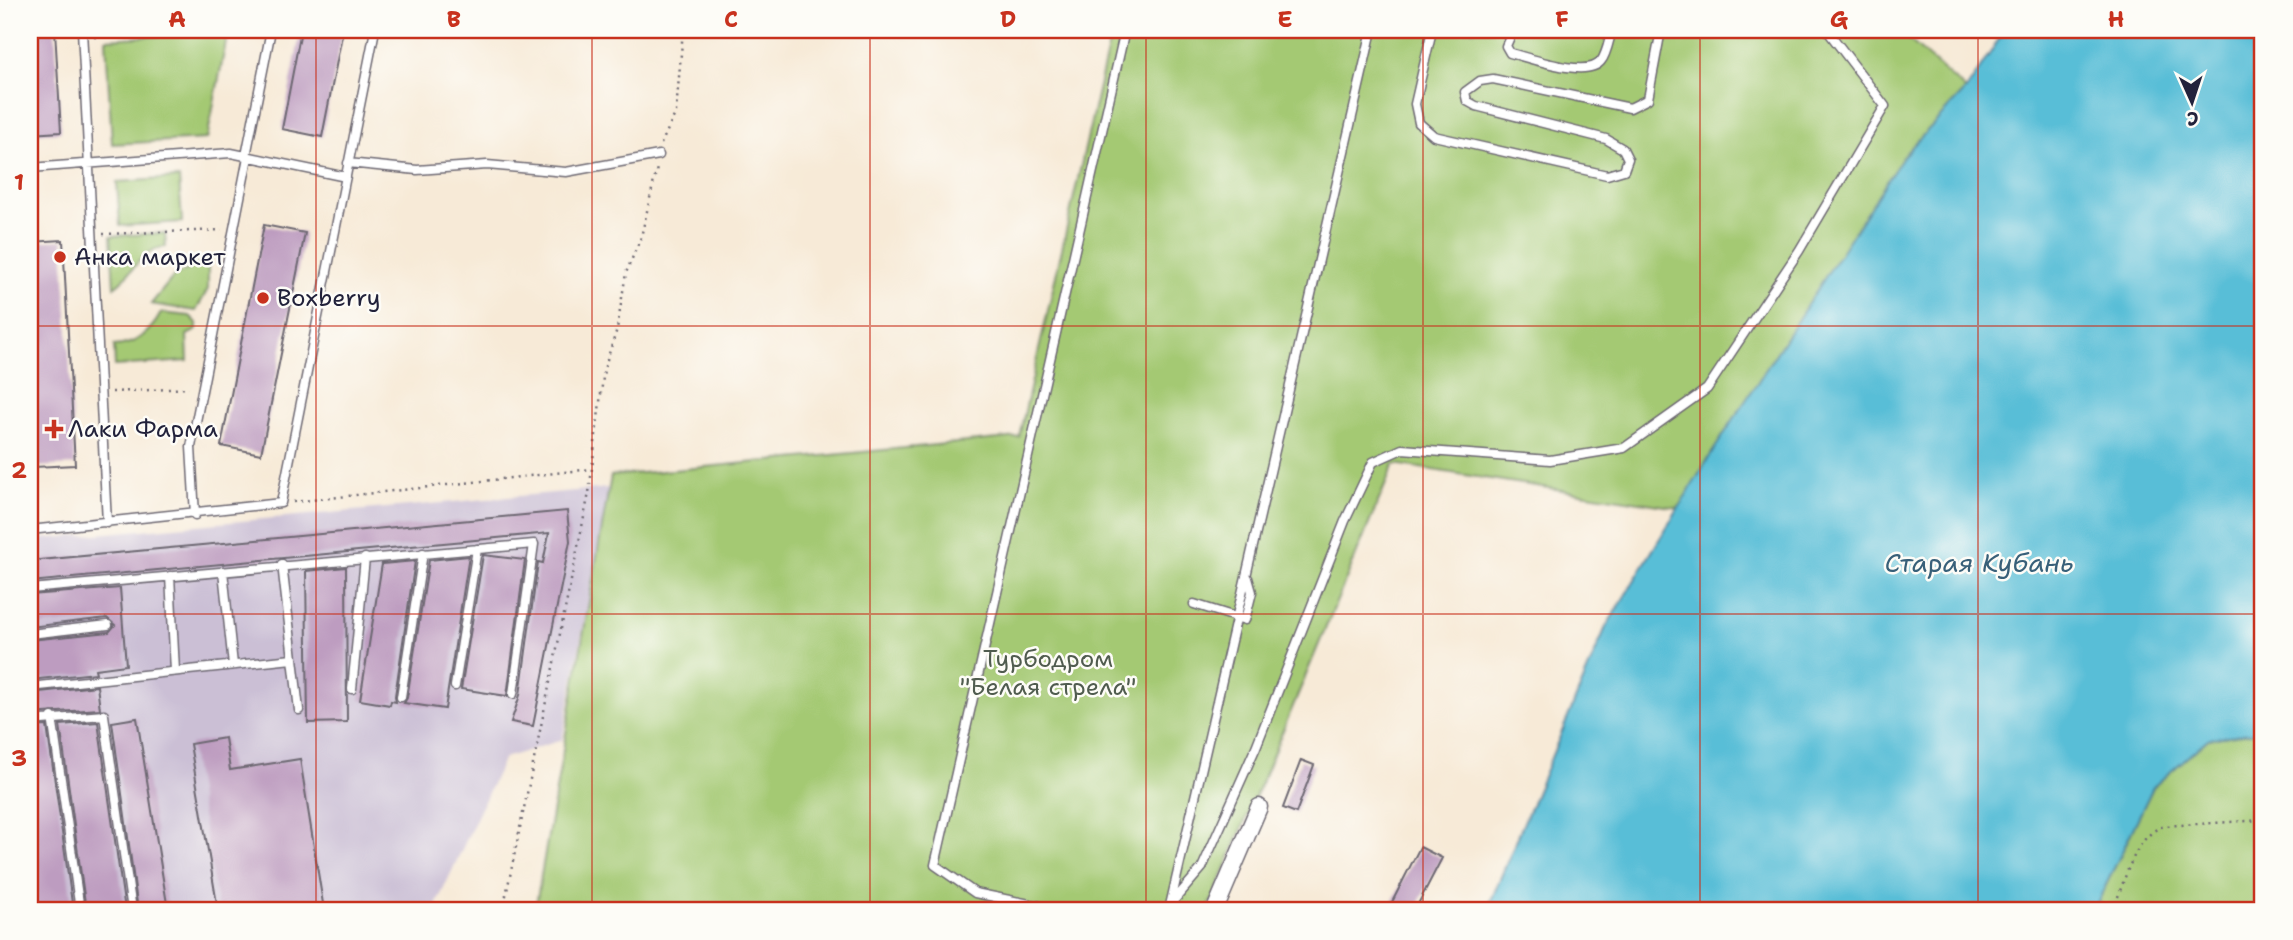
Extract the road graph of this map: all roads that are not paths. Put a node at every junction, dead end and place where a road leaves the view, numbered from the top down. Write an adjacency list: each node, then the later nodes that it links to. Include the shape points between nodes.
1 (271, 30): 14 (lane)
2 (375, 30): 15 (lane)
3 (1125, 30): 48 (lane, via 935,865 975,893)
4 (1372, 30): 30 (lane)
5 (1432, 30): 10 (lane, via 1415,104 1419,123 1434,136 1607,175 1625,170 1628,159 1623,149 1606,139 1476,107 1465,92 1480,81 1493,79 1630,108 1648,99)
6 (1513, 30): 9 (lane, via 1506,46 1510,53 1579,70 1592,69 1602,61)
7 (1549, 30): 8 (lane)
8 (1563, 30)
9 (1612, 30)
10 (1661, 30)
11 (1827, 30): 45 (lane, via 1885,106 1799,251 1707,389 1625,448 1550,460 1402,449 1373,462 1202,868)
12 (82, 34): 16 (lane)
13 (659, 155): 15 (lane, via 566,172 487,165 416,170)
14 (247, 157): 16 (lane, via 231,153); 18 (lane); 19 (lane, via 191,447)
15 (348, 163): 18 (lane)
16 (89, 165): 17 (lane); 20 (lane)
17 (30, 168)
18 (346, 177): 19 (lane, via 281,503)
19 (195, 515): 20 (lane)
20 (107, 523): 21 (lane)
21 (30, 530)
22 (477, 550): 23 (lane); 36 (lane); 39 (lane, via 534,544)
23 (423, 553): 24 (lane); 40 (lane)
24 (365, 558): 25 (lane); 38 (lane)
25 (282, 564): 26 (lane); 33 (lane)
26 (223, 571): 27 (lane); 34 (lane)
27 (170, 576): 28 (lane); 35 (lane)
28 (30, 589)
29 (1194, 604): 30 (lane)
30 (1238, 617): 45 (lane)
31 (108, 625): 32 (lane)
32 (30, 634)
33 (292, 659): 34 (lane); 41 (lane)
34 (233, 665): 35 (lane)
35 (175, 671): 37 (lane)
36 (455, 686)
37 (30, 687)
38 (352, 689)
39 (513, 695)
40 (401, 697)
41 (299, 710)
42 (52, 717): 43 (lane); 46 (lane); 47 (lane, via 104,715)
43 (30, 721)
44 (1259, 807): 49 (street)
45 (1170, 908)
46 (80, 910)
47 (132, 910)
48 (1059, 910)
49 (1215, 910)

